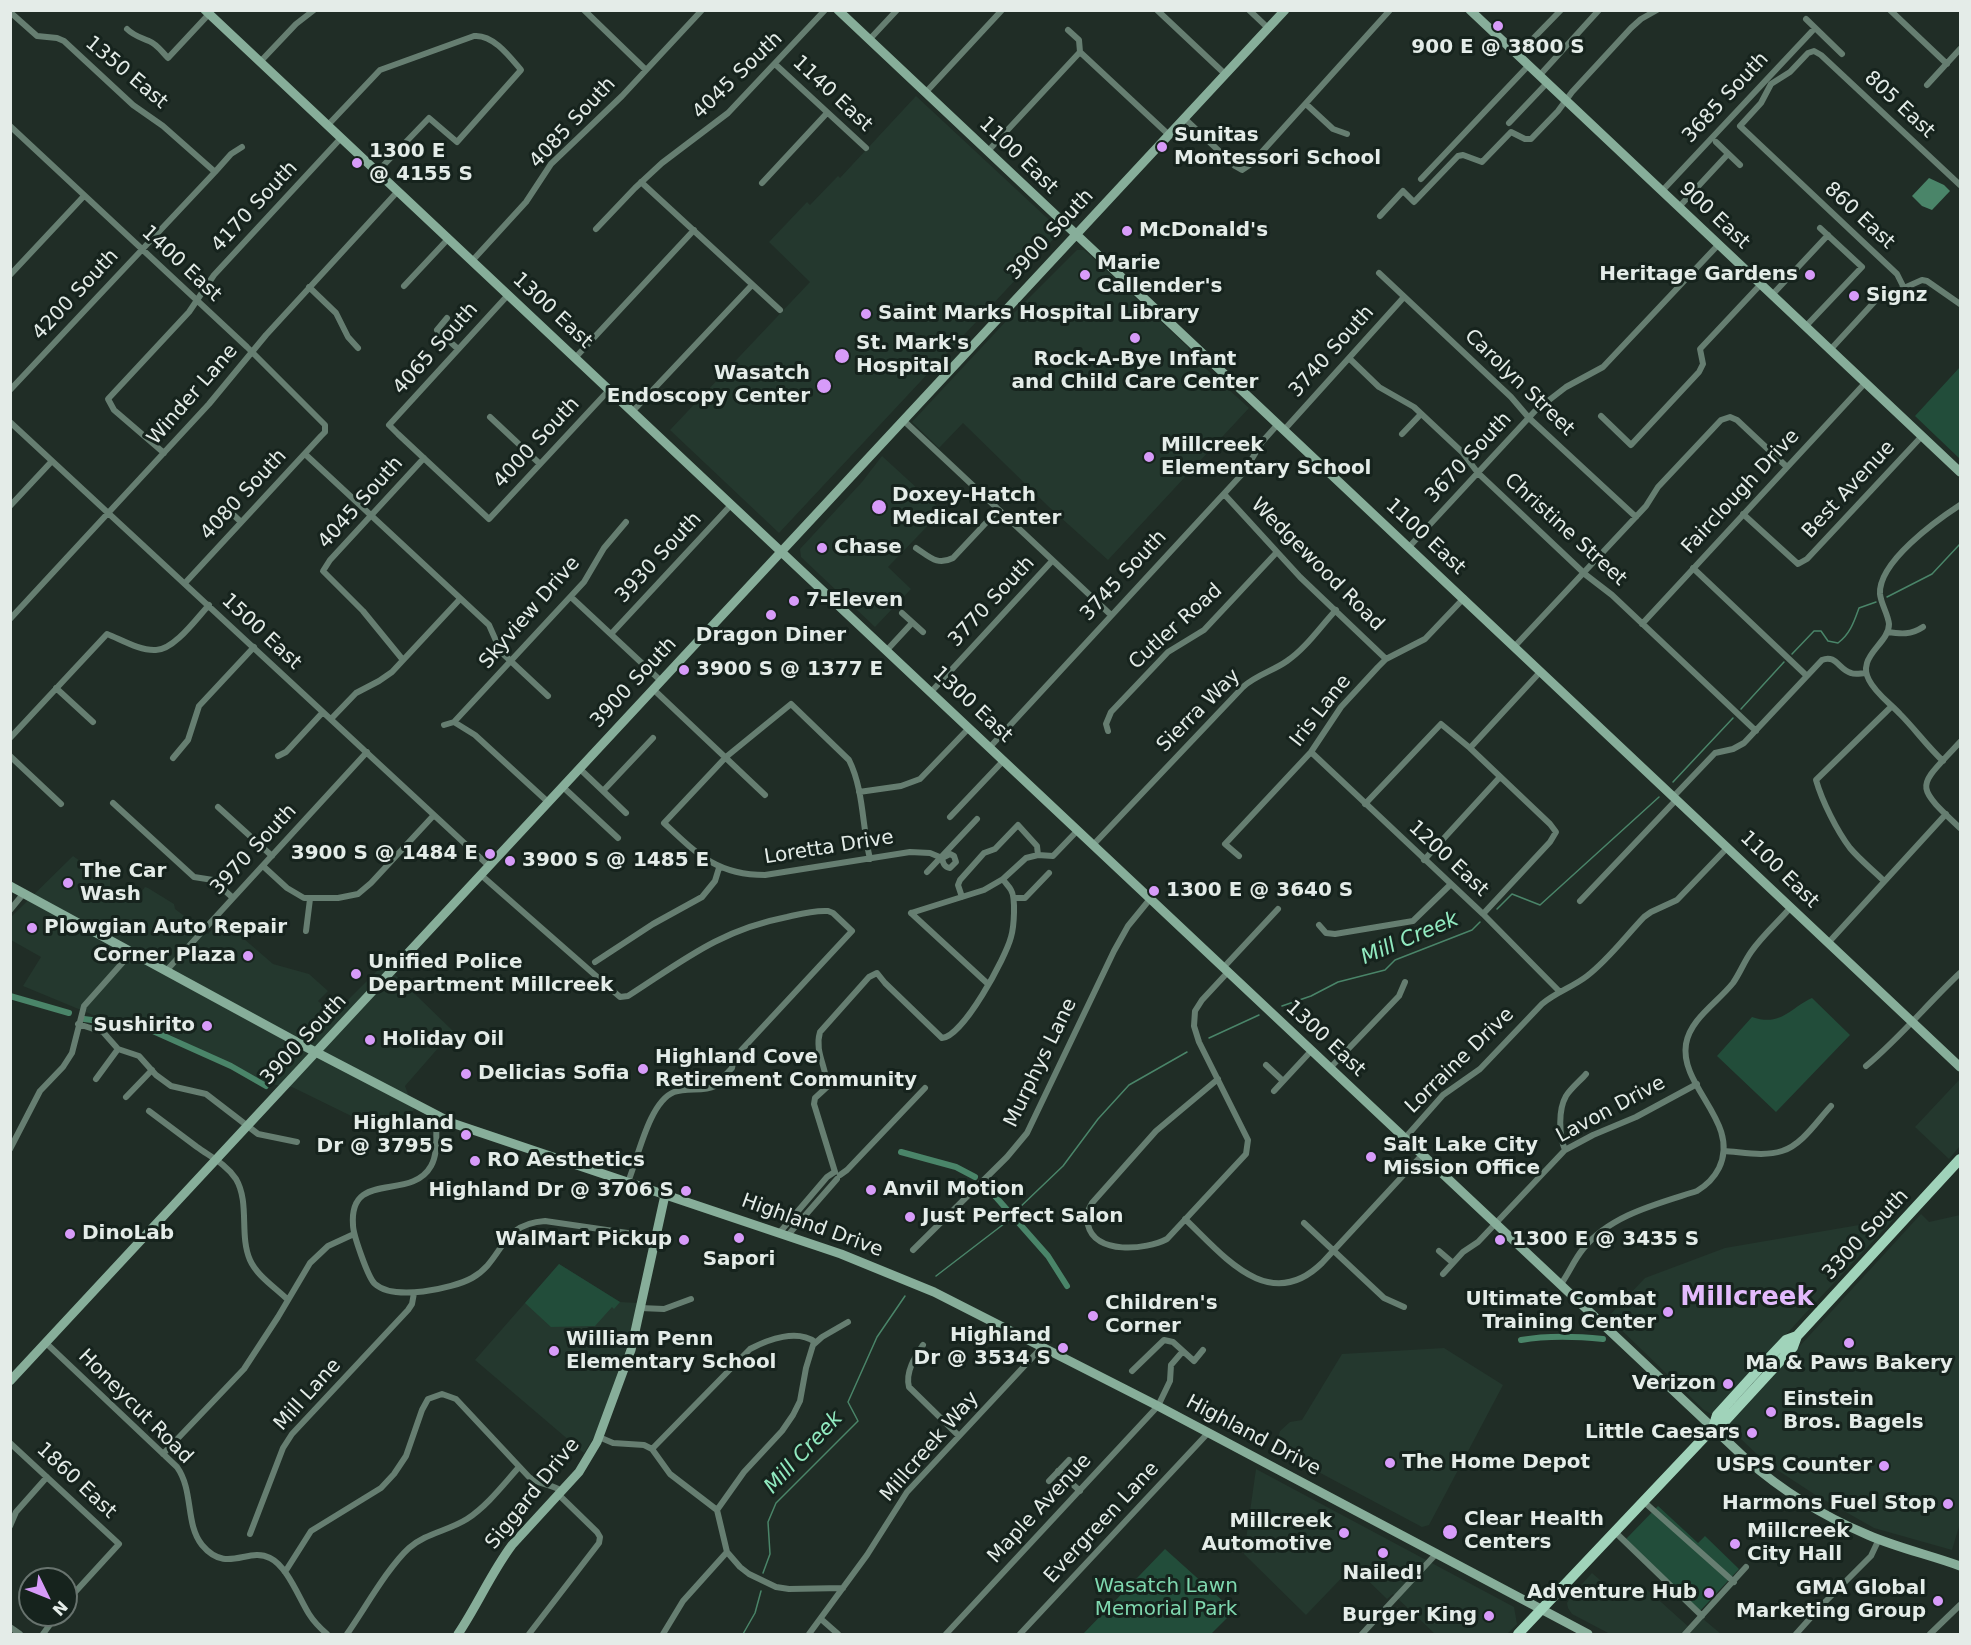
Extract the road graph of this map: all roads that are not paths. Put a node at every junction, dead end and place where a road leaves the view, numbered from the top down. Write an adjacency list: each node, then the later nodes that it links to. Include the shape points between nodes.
1 (314, 10): 29 (street)
2 (584, 10): 33 (street)
3 (702, 10): 33 (street, 4085 South)
4 (825, 10): 30 (street, 4045 South)
5 (838, 10): 24 (main road, 1100 East)
6 (897, 10): 24 (street)
7 (1002, 10): 38 (street)
8 (1157, 10): 34 (street)
9 (1249, 10): 20 (street)
10 (1285, 10): 20 (main road, 3900 South)
11 (1390, 10): 40 (street)
12 (1561, 10): 28 (street)
13 (1599, 10): 35 (street)
14 (1657, 10): 39 (street, via 1631,28)
15 (1890, 10): 31 (street)
16 (10, 12): 56 (street, 1350 East, via 37,36 64,41 132,105 163,126)
17 (207, 12): 22 (street, via 168,58 156,45); 29 (main road, 1300 East)
18 (1474, 12): 28 (main road, 900 East)
19 (1806, 19): 21 (street)
20 (1268, 28): 34 (main road, 3900 South)
21 (1815, 28): 27 (street); 63 (street, 3685 South)
22 (127, 29)
23 (1068, 30): 26 (street, via 1079,40)
24 (869, 40): 38 (main road, 1100 East)
25 (1960, 49): 31 (street)
26 (1080, 52): 48 (street); 53 (street)
27 (1842, 54)
28 (1517, 55): 32 (main road, 900 East)
29 (260, 62): 45 (main road, 1300 East)
30 (775, 64): 41 (street, 1140 East); 59 (street, 4045 South, via 722,119 672,154)
31 (1947, 64): 37 (street)
32 (1528, 66): 35 (main road, 900 East); 58 (street)
33 (646, 70): 75 (street, 4085 South, via 551,164 519,211)
34 (1225, 74): 42 (main road, 3900 South)
35 (1539, 76): 36 (main road, 900 East)
36 (1546, 83): 39 (main road, 900 East); 43 (street)
37 (1927, 85)
38 (926, 92): 53 (main road, 1100 East)
39 (1566, 101): 63 (main road, 900 East); 66 (street, via 1530,140 1511,132 1482,162 1458,156 1414,202 1403,191)
40 (1306, 104): 42 (street, via 1242,170); 47 (street, via 1333,129)
41 (827, 113): 52 (street, 1140 East); 60 (street)
42 (1184, 118): 48 (main road, 3900 South)
43 (1509, 123)
44 (10, 126): 64 (street, 1400 East)
45 (327, 126): 49 (main road, 1300 East); 57 (street, via 380,70 474,36 489,39 521,70 457,142 429,118)
46 (1740, 126): 61 (street, 805 East, via 1761,103 1771,84 1814,51); 82 (street, 860 East, via 1897,274)
47 (1347, 134)
48 (1169, 135): 70 (main road, 3900 South)
49 (341, 138): 57 (main road, 1300 East); 86 (street, 4170 South, via 214,274)
50 (1716, 142): 54 (street)
51 (242, 147): 56 (street, 4200 South)
52 (866, 148)
53 (988, 151): 70 (main road, 1100 East)
54 (1728, 154): 55 (street); 65 (street)
55 (1740, 165)
56 (215, 172): 74 (street, 4200 South)
57 (377, 172): 62 (main road, 1300 East)
58 (1421, 179)
59 (641, 182): 68 (street, 4045 South); 69 (street)
60 (762, 183)
61 (1960, 185)
62 (398, 191): 72 (main road, 1300 East); 81 (street, Winder Lane)
63 (1662, 191): 65 (main road, 900 East)
64 (84, 196): 74 (street, 1400 East); 77 (street)
65 (1679, 207): 73 (main road, 900 East)
66 (1380, 216)
67 (1820, 228): 71 (street)
68 (596, 229)
69 (694, 230): 79 (street); 95 (street)
70 (1075, 235): 105 (main road, 3900 South); 107 (main road, 1100 East)
71 (1828, 235): 84 (street); 90 (street, via 1862,267)
72 (448, 239): 75 (main road, 1300 East); 80 (street)
73 (1719, 244): 78 (main road, 900 East); 104 (street, 3670 South, via 1603,367 1550,397)
74 (142, 249): 86 (street, 1400 East); 98 (street, 4200 South)
75 (472, 261): 83 (main road, 1300 East)
76 (1379, 273): 85 (street, Carolyn Street)
77 (10, 275)
78 (1761, 284): 84 (main road, 900 East); 102 (street, via 1700,349 1703,364 1699,372 1631,445)
79 (752, 285): 88 (street); 100 (street)
80 (404, 286)
81 (309, 287): 91 (street, via 336,313); 94 (street, Winder Lane)
82 (1904, 288): 87 (street, via 1928,281); 93 (street, via 1877,299)
83 (508, 295): 92 (street, 4065 South); 95 (main road, 1300 East)
84 (1772, 295): 90 (main road, 900 East)
85 (1404, 297): 96 (street, 3740 South); 104 (street, Carolyn Street)
86 (196, 301): 94 (street, 1400 East); 111 (street, 4170 South, via 108,399 114,410)
87 (1960, 304)
88 (780, 310)
89 (447, 318): 92 (street, via 437,330)
90 (1806, 326): 93 (main road, 900 East)
91 (358, 348)
92 (458, 349): 113 (street, 4065 South, via 389,425)
93 (1831, 350): 97 (main road, 900 East)
94 (252, 352): 108 (street, 1400 East); 111 (street, Winder Lane)
95 (575, 358): 99 (main road, 1300 East)
96 (1350, 359): 101 (street, Christine Street, via 1379,387); 107 (street, 3740 South)
97 (1866, 382): 110 (main road, 900 East); 116 (street, Fairclough Drive)
98 (10, 390)
99 (609, 390): 100 (main road, 1300 East); 115 (street, 4000 South)
100 (633, 412): 120 (main road, 1300 East)
101 (1421, 414): 109 (street); 118 (street, Christine Street, via 1462,452)
102 (1601, 416)
103 (489, 417): 115 (street)
104 (1529, 418): 118 (street, 3670 South); 128 (street, Carolyn Street)
105 (903, 420): 124 (street); 133 (main road, 3900 South)
106 (10, 422): 114 (street, 1500 East)
107 (1281, 427): 119 (street, 3745 South, via 1262,442 1244,472); 131 (main road, 1100 East)
108 (326, 428): 112 (street, 4080 South)
109 (1402, 434)
110 (1922, 436): 117 (main road, 900 East); 126 (street, Best Avenue, via 1798,564)
111 (164, 453): 125 (street, Winder Lane)
112 (305, 454): 127 (street); 129 (street, 4080 South)
113 (424, 458): 115 (street, 4000 South, via 489,519); 127 (street, 4045 South)
114 (52, 461): 122 (street); 125 (street, 1500 East)
115 (540, 464)
116 (1787, 467): 126 (street, Fairclough Drive); 128 (street, via 1737,420 1725,418 1658,487)
117 (1960, 472)
118 (1478, 473): 131 (street, 3670 South); 137 (street, Christine Street)
119 (1224, 494): 134 (street, Wedgewood Road); 145 (street, 3745 South)
120 (731, 504): 133 (main road, 1300 East); 152 (street, 3930 South)
121 (1960, 505): 151 (street, via 1915,538 1883,580 1880,595 1888,620)
122 (10, 506)
123 (225, 507): 129 (street)
124 (998, 510): 132 (street, via 953,558 938,562); 135 (street)
125 (109, 513): 138 (street, 1500 East); 146 (street, Winder Lane)
126 (1743, 514): 136 (street, Fairclough Drive)
127 (370, 516): 141 (street); 157 (street, 4045 South, via 322,572 363,611)
128 (1636, 517): 137 (street)
129 (241, 522): 138 (street, 4080 South)
130 (626, 522): 139 (street, Skyview Drive)
131 (1409, 547): 140 (main road, 1100 East)
132 (916, 548)
133 (781, 552): 155 (main road, 1300 East); 162 (main road, 3900 South)
134 (1277, 552): 143 (street, Wedgewood Road); 174 (street, Cutler Road, via 1200,634 1168,652 1112,712 1106,724)
135 (1052, 561): 145 (street); 165 (street, 3770 South)
136 (1693, 568): 148 (street, Fairclough Drive); 161 (street)
137 (1584, 572): 148 (street, Christine Street); 153 (street)
138 (185, 583): 142 (street, 1500 East)
139 (571, 597): 152 (street); 158 (street, Skyview Drive)
140 (1464, 598): 153 (main road, 1100 East); 156 (street, Iris Lane, via 1425,639)
141 (460, 599): 157 (street); 158 (street, via 489,626)
142 (209, 605): 154 (street, 1500 East); 163 (street, via 174,643 158,650 107,634)
143 (1335, 610): 156 (street, Wedgewood Road); 209 (street, Sierra Way, via 1294,656 1243,687)
144 (902, 613): 147 (street)
145 (1110, 615): 179 (street, 3745 South)
146 (10, 619)
147 (912, 622): 150 (street); 155 (street)
148 (1642, 624): 175 (street, Christine Street)
149 (1923, 627): 151 (street, via 1915,633)
150 (923, 632)
151 (1887, 632): 160 (street, via 1869,656)
152 (611, 634): 162 (street)
153 (1515, 646): 159 (main road, 1100 East)
154 (254, 647): 168 (street, 1500 East); 186 (street, via 199,706 188,740)
155 (887, 650): 165 (main road, 1300 East)
156 (1386, 659): 182 (street, Iris Lane, via 1341,707)
157 (403, 660): 169 (street, via 386,678 356,693)
158 (510, 662): 166 (street); 171 (street, Skyview Drive)
159 (1541, 671): 180 (street); 195 (main road, 1100 East)
160 (1866, 673): 161 (street, via 1851,673 1825,658); 167 (street)
161 (1807, 675): 175 (street)
162 (661, 681): 164 (main road, 3900 South)
163 (56, 688): 170 (street); 176 (street)
164 (653, 689): 185 (street); 189 (main road, 3900 South)
165 (931, 692): 173 (main road, 1300 East)
166 (548, 696)
167 (1892, 706): 188 (street); 224 (street, via 1816,780 1850,847)
168 (323, 712): 169 (street, 1500 East); 184 (street)
169 (330, 719): 181 (street, 1500 East)
170 (93, 722)
171 (454, 722): 172 (street); 196 (street, via 475,735)
172 (444, 725)
173 (969, 728): 179 (main road, 1300 East); 193 (street, via 920,779 902,786)
174 (1108, 731)
175 (1756, 731): 195 (street, via 1739,746 1715,753)
176 (10, 738)
177 (653, 738): 192 (street)
178 (1960, 742): 188 (street)
179 (990, 747): 187 (main road, 1300 East)
180 (1470, 748): 190 (street); 199 (street, via 1441,724)
181 (367, 752): 203 (street, 1500 East); 212 (street, 3970 South)
182 (1311, 752): 199 (street, 1200 East); 213 (street, Iris Lane, via 1225,844)
183 (10, 756): 198 (street)
184 (278, 756)
185 (726, 757): 193 (street, via 791,704 849,760); 194 (street); 219 (street, Loretta Drive, via 664,822 696,853)
186 (173, 758)
187 (1004, 760): 204 (street); 207 (main road, 1300 East)
188 (1943, 761): 202 (street, via 1927,779 1925,788)
189 (580, 769): 191 (main road, 3900 South); 192 (street)
190 (1500, 777): 216 (street); 237 (street, via 1556,832)
191 (562, 787): 196 (main road, 3900 South); 208 (street)
192 (603, 791): 201 (street)
193 (859, 792): 215 (street)
194 (765, 795)
195 (1676, 797): 210 (main road, 1100 East); 233 (street)
196 (548, 802): 218 (main road, 3900 South)
197 (113, 803): 229 (street, via 194,877 213,880)
198 (61, 804)
199 (1365, 804): 216 (street, 1200 East)
200 (218, 807): 212 (street)
201 (626, 813)
202 (1946, 814): 206 (street); 224 (street)
203 (434, 815): 218 (street, 1500 East); 231 (street, via 358,894)
204 (950, 817)
205 (977, 819): 214 (street)
206 (1960, 828)
207 (1078, 830): 209 (main road, 1300 East); 211 (street, via 1053,856)
208 (618, 838)
209 (1093, 845): 232 (main road, 1300 East)
210 (1728, 846): 234 (main road, 1100 East); 248 (street, Lorraine Drive, via 1677,900 1644,917 1596,969)
211 (1038, 855): 223 (street, via 1023,860); 228 (street, via 1037,846 1018,825 995,849 984,853 960,880)
212 (272, 856): 217 (street, 3970 South)
213 (1239, 856)
214 (942, 858): 215 (street, Loretta Drive, via 920,852); 220 (street)
215 (870, 859): 219 (street, Loretta Drive, via 765,875 738,874)
216 (1424, 860): 225 (street, 1200 East)
217 (262, 866): 229 (street, 3970 South); 231 (street, via 293,892)
218 (489, 866): 222 (main road, 3900 South)
219 (719, 868): 242 (street, via 715,881 702,897)
220 (927, 872)
221 (1049, 873): 230 (street, via 1025,897)
222 (481, 875): 253 (main road, 3900 South); 280 (street, via 620,997 628,996 703,946 746,927 828,911 852,931 734,1058 732,1068 715,1086 676,1092 662,1100 652,1116)
223 (1003, 879): 228 (street); 230 (street)
224 (1884, 881): 240 (street)
225 (1451, 884): 237 (street, 1200 East); 238 (street, via 1413,921 1335,934 1326,933)
226 (10, 886): 227 (main road, Highland Drive)
227 (24, 893): 236 (street); 241 (main road, Highland Drive)
228 (962, 897): 247 (street, via 911,913)
229 (233, 898): 244 (street, 3970 South)
230 (1014, 898): 247 (street, via 1011,938)
231 (310, 899): 239 (street)
232 (1150, 899): 243 (main road, 1300 East); 288 (street, Murphys Lane, via 1120,940 1027,1132)
233 (1580, 901)
234 (1791, 908): 240 (main road, 1100 East); 263 (street, via 1753,949 1732,983 1691,1030 1686,1056)
235 (1278, 909): 243 (street)
236 (10, 910)
237 (1483, 914): 248 (street, 1200 East)
238 (1319, 925)
239 (306, 931)
240 (1829, 942): 249 (main road, 1100 East)
241 (132, 952): 244 (main road, Highland Drive); 250 (street, via 84,1006)
242 (595, 962)
243 (1226, 970): 252 (main road, 1300 East); 261 (street, via 1195,1011 1199,1042)
244 (166, 971): 253 (main road, Highland Drive)
245 (1960, 973): 249 (street)
246 (1405, 982): 257 (street, via 1399,996)
247 (988, 984): 279 (street, via 972,1012 951,1036 942,1038 877,973 825,1024 817,1041 827,1087 814,1104)
248 (1559, 992): 271 (street, Lorraine Drive, via 1542,1004 1480,1069 1443,1095)
249 (1912, 1021): 255 (street); 256 (main road, 1100 East)
250 (78, 1024): 251 (street, via 101,1030); 273 (street, via 72,1053 40,1091)
251 (118, 1049): 258 (street, via 140,1056); 260 (street)
252 (1311, 1051): 257 (main road, 1300 East); 262 (street)
253 (317, 1052): 269 (main road, Highland Drive); 270 (main road, 3900 South)
254 (1266, 1065): 262 (street)
255 (1866, 1065)
256 (1960, 1067)
257 (1330, 1068): 271 (main road, 1300 East)
258 (152, 1070): 266 (street); 270 (street, via 171,1086 206,1094)
259 (1586, 1074): 274 (street, via 1564,1101 1561,1134)
260 (96, 1079)
261 (1218, 1079): 282 (street, via 1248,1140 1248,1149); 282 (street, via 1156,1131 1092,1203 1087,1222 1092,1236 1113,1246 1156,1244 1167,1239)
262 (1284, 1081): 265 (street)
263 (1697, 1084): 274 (street, Lavon Drive); 275 (street, via 1722,1134)
264 (925, 1088): 279 (street, via 847,1170)
265 (1274, 1091)
266 (126, 1097)
267 (1831, 1106): 275 (street, via 1785,1150)
268 (149, 1111): 278 (street)
269 (437, 1116): 280 (main road, Highland Drive); 285 (street, via 431,1167 414,1183 380,1187 362,1196 355,1204)
270 (248, 1127): 272 (street, via 265,1137); 278 (main road, 3900 South)
271 (1405, 1138): 276 (main road, 1300 East)
272 (297, 1142)
273 (10, 1149)
274 (1565, 1150): 284 (street, Lavon Drive)
275 (1724, 1151): 293 (street, via 1717,1172 1702,1188 1623,1217 1601,1230 1582,1250)
276 (1422, 1155): 284 (main road, 1300 East); 289 (street)
277 (1960, 1158): 310 (main road, 3300 South, via 1797,1336 1786,1340 1767,1360 1717,1415)
278 (217, 1160): 296 (street, via 239,1187 250,1259); 301 (main road, 3900 South)
279 (836, 1175): 286 (street); 286 (street, via 827,1177)
280 (628, 1182): 281 (main road, Highland Drive)
281 (665, 1195): 286 (main road, Highland Drive); 287 (main road, Siggard Drive)
282 (1185, 1219): 289 (street, via 1234,1265 1262,1281 1279,1283 1303,1277 1317,1269)
283 (1304, 1223): 289 (street)
284 (1495, 1224): 291 (street, Lavon Drive); 293 (main road, 1300 East)
285 (354, 1234): 294 (street, via 372,1282 385,1289); 296 (street, via 319,1253)
286 (784, 1234): 303 (main road, Highland Drive, via 923,1287)
287 (655, 1237): 294 (street, via 530,1222 511,1233 472,1278); 298 (main road, Siggard Drive)
288 (913, 1250)
289 (1333, 1251): 297 (street, via 1384,1298)
290 (1439, 1251): 291 (street)
291 (1453, 1263): 292 (street, Lavon Drive)
292 (1443, 1274)
293 (1561, 1284): 310 (main road, 1300 East)
294 (414, 1293): 328 (street, Mill Lane, via 404,1315 292,1434)
295 (691, 1299): 298 (street, via 664,1309)
296 (288, 1300): 316 (street, via 244,1369)
297 (1404, 1307)
298 (640, 1308): 313 (main road, Siggard Drive, via 630,1350)
299 (848, 1322): 300 (street)
300 (815, 1342): 315 (street, via 798,1335 750,1349); 325 (street, via 794,1415 748,1466)
301 (46, 1343): 306 (main road, 3900 South); 316 (street, Honeycut Road)
302 (923, 1345): 312 (street, via 908,1375 909,1387)
303 (1043, 1346): 309 (main road, Highland Drive); 312 (street, Millcreek Way)
304 (1203, 1350): 305 (street, via 1194,1360)
305 (1183, 1351): 307 (street, via 1164,1340); 309 (street, via 1170,1365 1169,1384)
306 (15, 1370): 308 (main road, 3900 South)
307 (1132, 1371)
308 (10, 1381)
309 (1158, 1406): 311 (main road, Highland Drive); 322 (street, Maple Avenue)
310 (1713, 1428): 324 (main road, 3300 South); 329 (main road, 1300 East, via 1782,1488 1831,1518)
311 (1208, 1433): 331 (main road, Highland Drive); 353 (street, Evergreen Lane)
312 (959, 1436): 336 (street, Millcreek Way, via 907,1492)
313 (599, 1437): 315 (street, via 614,1443 644,1444); 323 (main road, Siggard Drive, via 585,1463)
314 (10, 1443): 320 (street, 1860 East)
315 (652, 1449): 325 (street, via 670,1474)
316 (163, 1454): 334 (street, Honeycut Road, via 184,1479 195,1530 204,1547 226,1559 265,1556)
317 (1069, 1460): 319 (street)
318 (519, 1467): 323 (street, via 534,1481 554,1486); 334 (street, via 456,1399 435,1395 425,1404 406,1456 394,1474 381,1488 311,1531); 346 (street, via 469,1518 410,1548)
319 (1058, 1471): 321 (street); 322 (street)
320 (47, 1477): 326 (street, via 16,1512); 337 (street, 1860 East, via 119,1544)
321 (1049, 1481)
322 (1080, 1491): 352 (street, Maple Avenue)
323 (560, 1493): 347 (main road, Siggard Drive, via 502,1558); 348 (street, via 597,1532 599,1543)
324 (1643, 1501): 327 (main road, 3300 South); 335 (street)
325 (717, 1510): 330 (street)
326 (10, 1526)
327 (1614, 1531): 339 (main road, 3300 South); 340 (street)
328 (250, 1534)
329 (1879, 1539): 332 (main road, 1300 East); 357 (street, via 1871,1556)
330 (727, 1552): 336 (street, via 749,1574 776,1587); 349 (street, via 683,1601)
331 (1436, 1554): 339 (main road, Highland Drive); 354 (street)
332 (1960, 1564)
333 (1746, 1567): 335 (street)
334 (285, 1572): 345 (street, Honeycut Road)
335 (1734, 1582): 340 (street)
336 (843, 1588): 341 (street, Millcreek Way)
337 (78, 1589)
338 (1960, 1605): 358 (street)
339 (1540, 1609): 355 (main road, 3300 South); 356 (main road, Highland Drive)
340 (1702, 1616): 343 (street)
341 (821, 1619): 350 (street, Millcreek Way); 351 (street)
342 (10, 1627): 344 (street)
343 (1685, 1634)
344 (20, 1635)
345 (327, 1635)
346 (347, 1635)
347 (458, 1635)
348 (529, 1635)
349 (663, 1635)
350 (809, 1635)
351 (838, 1635)
352 (946, 1635)
353 (1020, 1635)
354 (1362, 1635)
355 (1518, 1635)
356 (1588, 1635)
357 (1796, 1635)
358 (1930, 1635)

